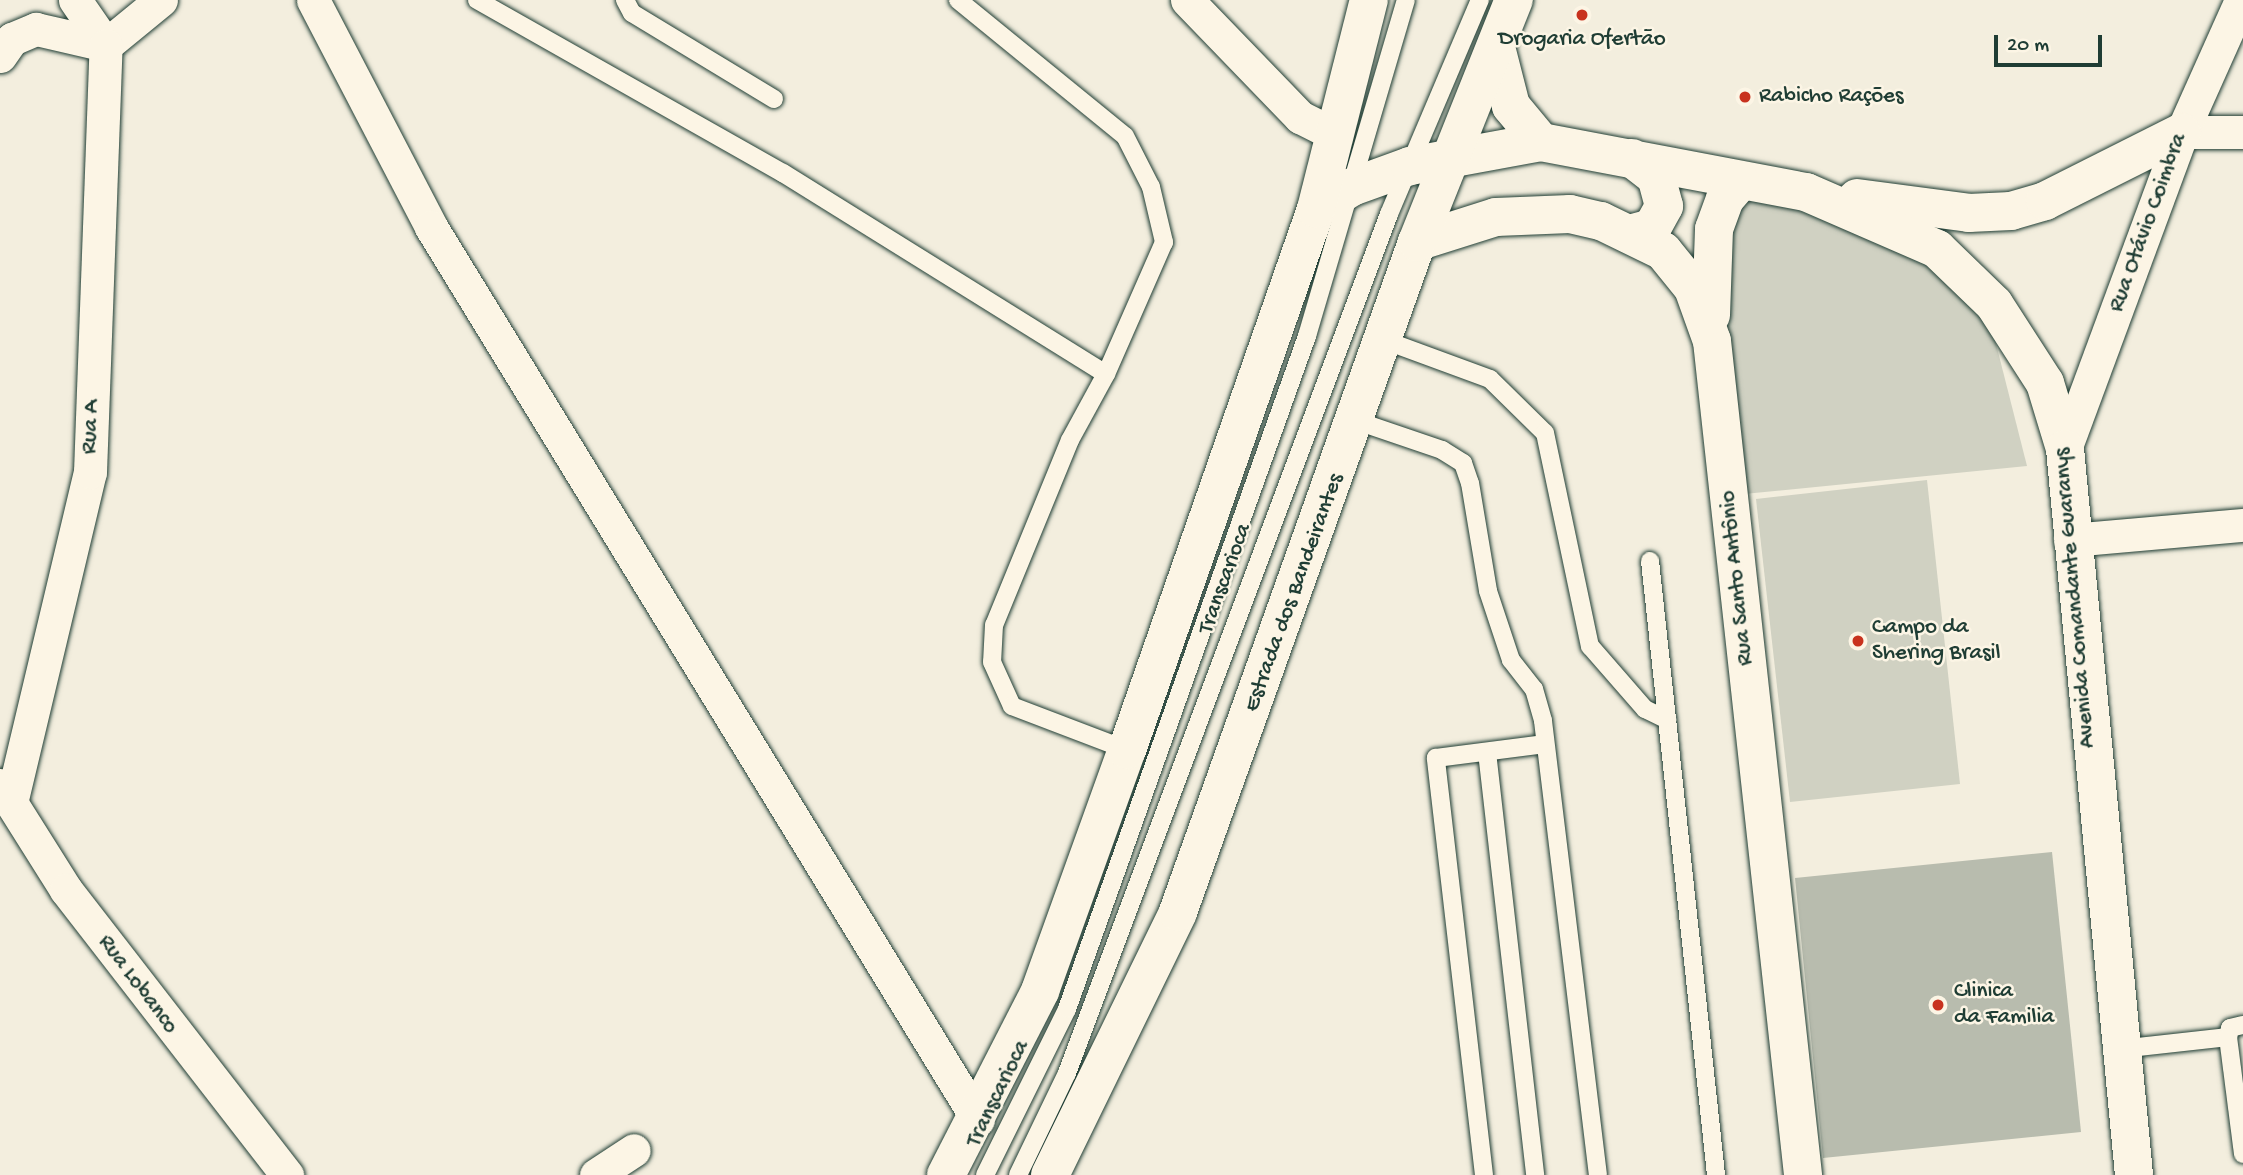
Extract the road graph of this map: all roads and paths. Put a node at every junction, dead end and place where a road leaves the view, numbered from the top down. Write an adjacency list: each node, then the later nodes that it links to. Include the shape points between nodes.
1 (75, 0): 13 (street)
2 (161, 0): 13 (street)
3 (313, 0): 46 (street, via 431,227)
4 (477, 0): 32 (lane, via 783,173)
5 (625, 0): 16 (lane, via 632,13)
6 (958, 0): 32 (lane, via 1125,136 1151,187 1164,242)
7 (1187, 0): 19 (street, via 1300,117)
8 (1369, 0): 19 (street)
9 (1406, 0): 25 (lane, Transcarioca)
10 (1480, 0): 23 (lane, Transcarioca)
11 (1514, 0): 14 (street, Estrada dos Bandeirantes)
12 (2241, 0): 17 (street, Rua Otávio Coimbra)
13 (106, 45): 15 (street, via 36,29 12,39); 42 (street, Rua A, via 90,472)
14 (1497, 51): 20 (street, via 1511,106); 21 (street, Estrada dos Bandeirantes)
15 (0, 56)
16 (774, 99)
17 (2182, 132): 18 (street); 26 (street, via 2045,201 2011,211 1969,213); 34 (street, Rua Otávio Coimbra)
18 (2243, 132)
19 (1336, 135): 27 (street)
20 (1541, 142): 21 (street, Avenida Comandante Guaranys); 22 (street, Avenida Comandante Guaranys)
21 (1449, 157): 23 (street, Avenida Comandante Guaranys); 29 (street, Estrada dos Bandeirantes)
22 (1632, 159): 24 (street, Avenida Comandante Guaranys); 28 (street, via 1656,177 1664,206 1652,229)
23 (1410, 166): 25 (street, Avenida Comandante Guaranys); 53 (lane, Transcarioca, via 1085,1027)
24 (1740, 182): 26 (street, Avenida Comandante Guaranys); 31 (street, via 1718,214 1709,251)
25 (1352, 187): 27 (street, Avenida Comandante Guaranys); 52 (lane, Transcarioca, via 1307,336 1067,1009)
26 (1806, 192): 34 (street, Avenida Comandante Guaranys, via 1895,229 1957,266 1994,304 2045,383)
27 (1316, 209): 40 (street)
28 (1629, 234): 29 (street, Rua Santo Antônio, via 1570,214 1531,212 1460,226); 31 (street, Rua Santo Antônio, via 1663,251 1680,268)
29 (1417, 242): 30 (street, Estrada dos Bandeirantes)
30 (1384, 340): 33 (street, Estrada dos Bandeirantes); 38 (lane, via 1490,379 1545,433 1590,646 1645,709)
31 (1712, 341): 59 (street, Rua Santo Antônio)
32 (1106, 374): 40 (lane, via 1070,440 994,625 992,662 1012,706)
33 (1357, 421): 39 (lane, via 1420,441 1463,463 1488,591 1511,660 1534,689); 54 (street, Estrada dos Bandeirantes, via 1178,912)
34 (2064, 449): 36 (street, Avenida Comandante Guaranys)
35 (2243, 524): 36 (street)
36 (2070, 540): 45 (street, Avenida Comandante Guaranys)
37 (1650, 561): 38 (lane)
38 (1668, 720): 58 (lane)
39 (1545, 744): 41 (lane); 57 (lane)
40 (1127, 750): 46 (street, via 1040,992)
41 (1487, 751): 55 (lane, via 1436,758); 56 (lane)
42 (6, 792): 49 (street, Rua Lobanco, via 66,890)
43 (2243, 1025): 44 (lane, via 2230,1028)
44 (2228, 1037): 45 (lane); 48 (lane)
45 (2120, 1049): 60 (street, Avenida Comandante Guaranys)
46 (978, 1120): 51 (street)
47 (634, 1150): 50 (street)
48 (2243, 1154)
49 (288, 1175)
50 (596, 1175)
51 (946, 1175)
52 (985, 1175)
53 (1018, 1175)
54 (1050, 1175)
55 (1484, 1175)
56 (1535, 1175)
57 (1598, 1175)
58 (1716, 1175)
59 (1804, 1175)
60 (2134, 1175)

